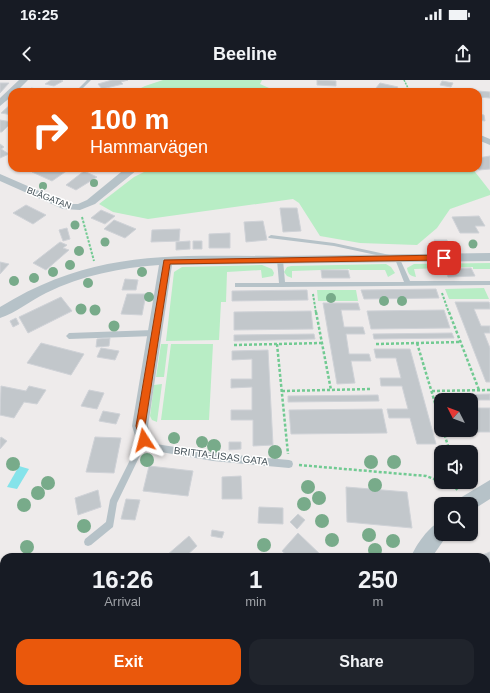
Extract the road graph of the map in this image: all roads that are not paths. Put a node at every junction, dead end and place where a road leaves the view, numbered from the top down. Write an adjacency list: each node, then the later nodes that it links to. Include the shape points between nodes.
1 (24, 80): 3 (street)
2 (89, 80): 4 (lane)
3 (16, 88)
4 (81, 88)
5 (8, 95): 6 (street)
6 (0, 103)
7 (130, 172): 8 (street, BLÅGATAN, via 91,202 80,207 67,207)
8 (0, 177)
9 (271, 237): 11 (lane, via 308,240)
10 (490, 257): 11 (street)
11 (397, 258): 12 (street); 15 (lane)
12 (280, 260): 13 (street); 17 (lane)
13 (166, 262): 18 (street, via 120,265 97,270 33,294); 19 (street)
14 (490, 283): 15 (lane)
15 (408, 284): 17 (lane)
16 (237, 285): 17 (lane)
17 (282, 285)
18 (0, 313)
19 (154, 333): 20 (lane); 21 (street, via 140,426)
20 (69, 336)
21 (144, 440): 22 (lane, BRITTA-LISAS GATA, via 155,447 206,456); 26 (lane, via 119,489 113,504 110,524)
22 (289, 464)
23 (490, 489): 24 (street)
24 (477, 497)
25 (434, 539): 27 (street)
26 (88, 542)
27 (423, 553)

